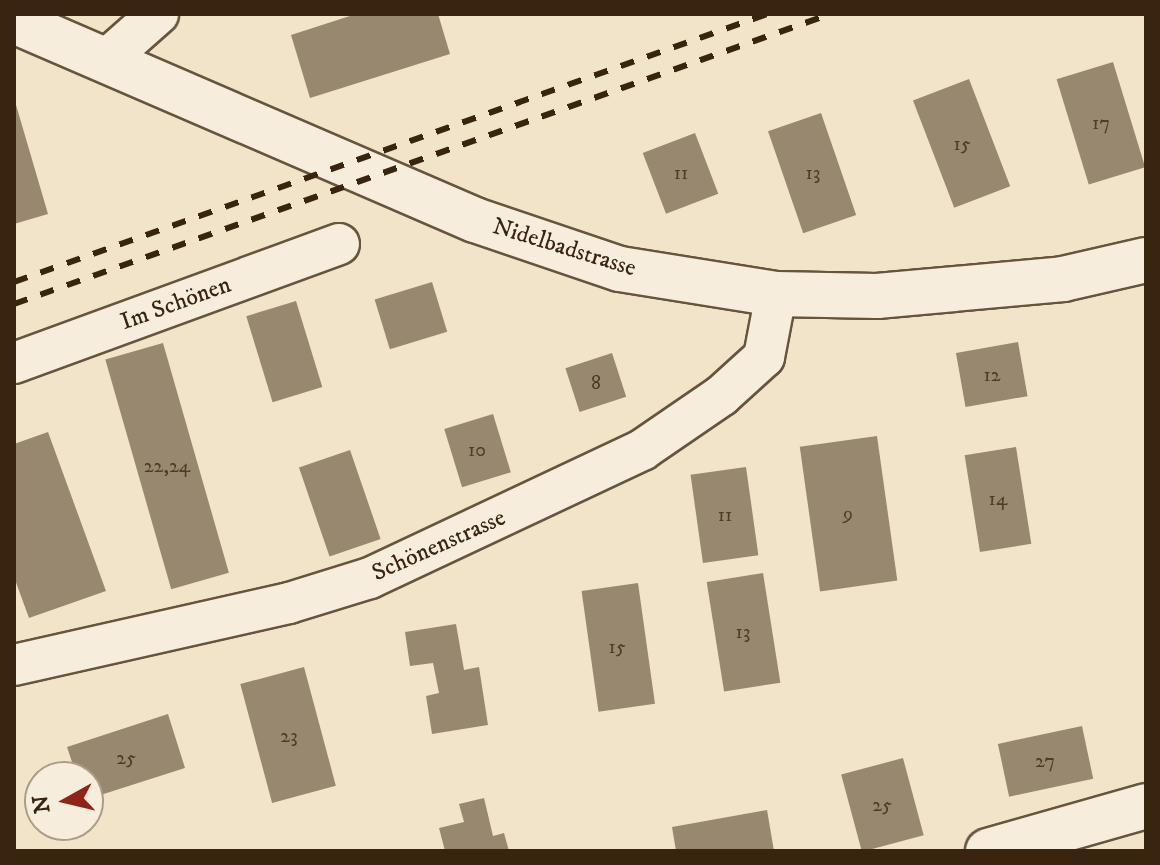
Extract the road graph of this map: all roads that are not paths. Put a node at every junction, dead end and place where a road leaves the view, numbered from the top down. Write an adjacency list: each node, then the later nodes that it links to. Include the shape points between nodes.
1 (158, 14): 3 (street)
2 (14, 21): 3 (main road, Nidelbadstrasse)
3 (107, 59): 6 (main road, Nidelbadstrasse, via 475,220 620,269)
4 (339, 244): 7 (street, Im Schönen)
5 (1146, 260): 6 (main road, Nidelbadstrasse, via 1063,279 959,291)
6 (776, 294): 8 (street, Schönenstrasse, via 764,357 721,396 642,450 370,578 289,603)
7 (14, 363)
8 (14, 665)
9 (1146, 806): 10 (main road)
10 (988, 851)

